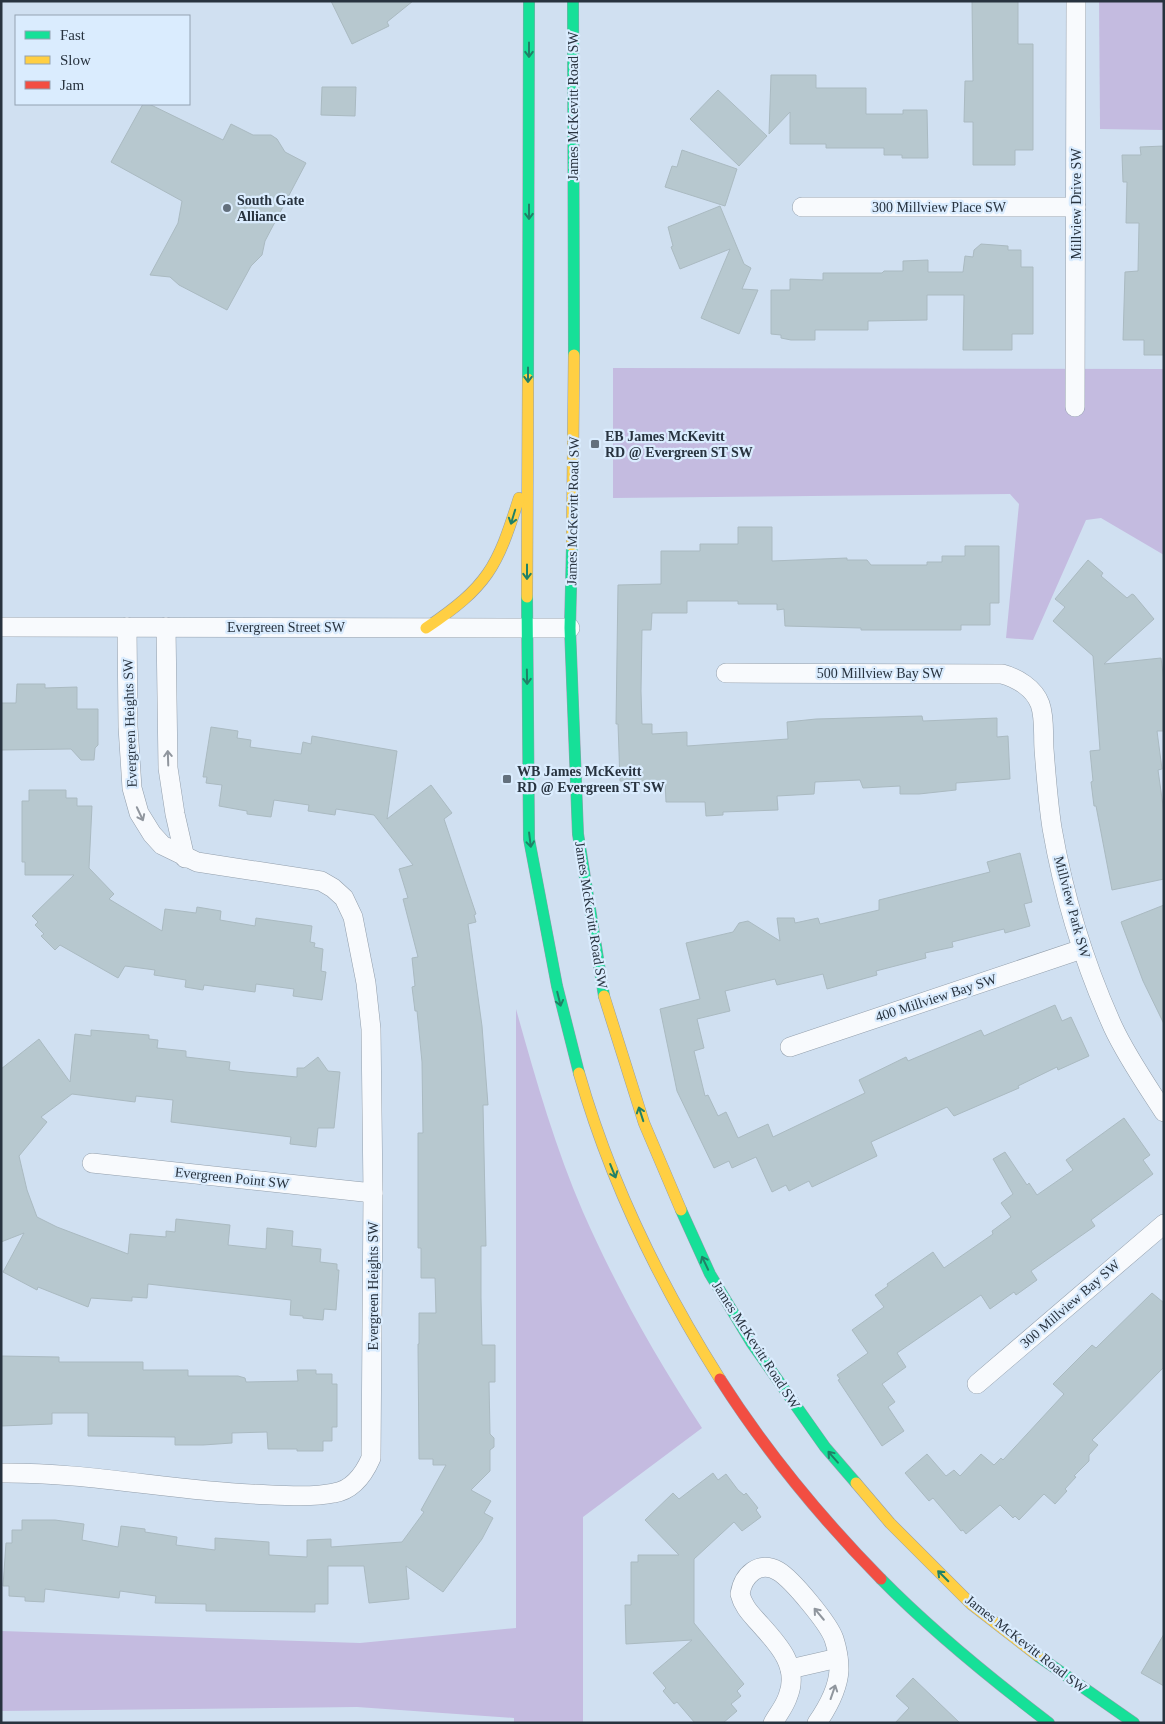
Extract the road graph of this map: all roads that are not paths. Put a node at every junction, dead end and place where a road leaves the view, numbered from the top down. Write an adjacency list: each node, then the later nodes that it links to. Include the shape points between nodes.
1 (529, 1): 7 (main road, one-way to 7)
2 (573, 1): 13 (main road, James McKevitt Road SW, via 574,467)
3 (1076, 1): 5 (street, Millview Drive SW)
4 (802, 207): 5 (street, 300 Millview Place SW)
5 (1076, 207): 6 (street, Millview Drive SW)
6 (1075, 407)
7 (527, 470): 11 (main road, one-way to 11, via 506,540 488,576 452,610); 12 (main road, one-way to 12)
8 (166, 626): 10 (street, Evergreen Street SW); 11 (street, Evergreen Street SW); 16 (street, one-way to 8, via 168,768)
9 (1, 627): 10 (street, Evergreen Street SW)
10 (127, 627): 16 (street, Evergreen Heights SW, one-way to 16, via 128,727 134,800 152,834 162,845)
11 (426, 628): 12 (street, Evergreen Street SW)
12 (527, 628): 13 (street, Evergreen Street SW); 29 (main road, one-way to 29, via 529,836 558,996 597,1130 644,1244 715,1372 760,1440 810,1503 894,1595 982,1673)
13 (570, 628): 30 (main road, James McKevitt Road SW, one-way to 13, via 1049,1665 971,1604 890,1523 825,1447 751,1342 710,1274 644,1123 601,986 578,834)
14 (726, 672): 15 (street, 500 Millview Bay SW, via 1002,674)
15 (1029, 688): 17 (street, Millview Park SW, via 1039,702 1043,716 1046,784 1052,826 1063,883)
16 (185, 858): 21 (street, Evergreen Heights SW, via 321,881 344,898 353,917 371,1030)
17 (1082, 949): 18 (street, 400 Millview Bay SW); 19 (street, Millview Park SW, via 1114,1028)
18 (790, 1046)
19 (1164, 1112)
20 (92, 1163): 21 (street, Evergreen Point SW)
21 (373, 1193): 24 (street, Evergreen Heights SW, via 372,1446 368,1463 358,1480 336,1493 273,1495 35,1473)
22 (1164, 1224): 23 (street, 300 Millview Bay SW)
23 (977, 1384)
24 (1, 1473)
25 (838, 1658): 26 (street); 26 (street, one-way to 26, via 834,1639 823,1618 781,1572 758,1568 741,1585 742,1602 781,1648); 28 (street, one-way to 25, via 837,1681)
26 (790, 1669): 27 (street, via 788,1697)
27 (773, 1723)
28 (817, 1723)
29 (1048, 1723)
30 (1134, 1723)

